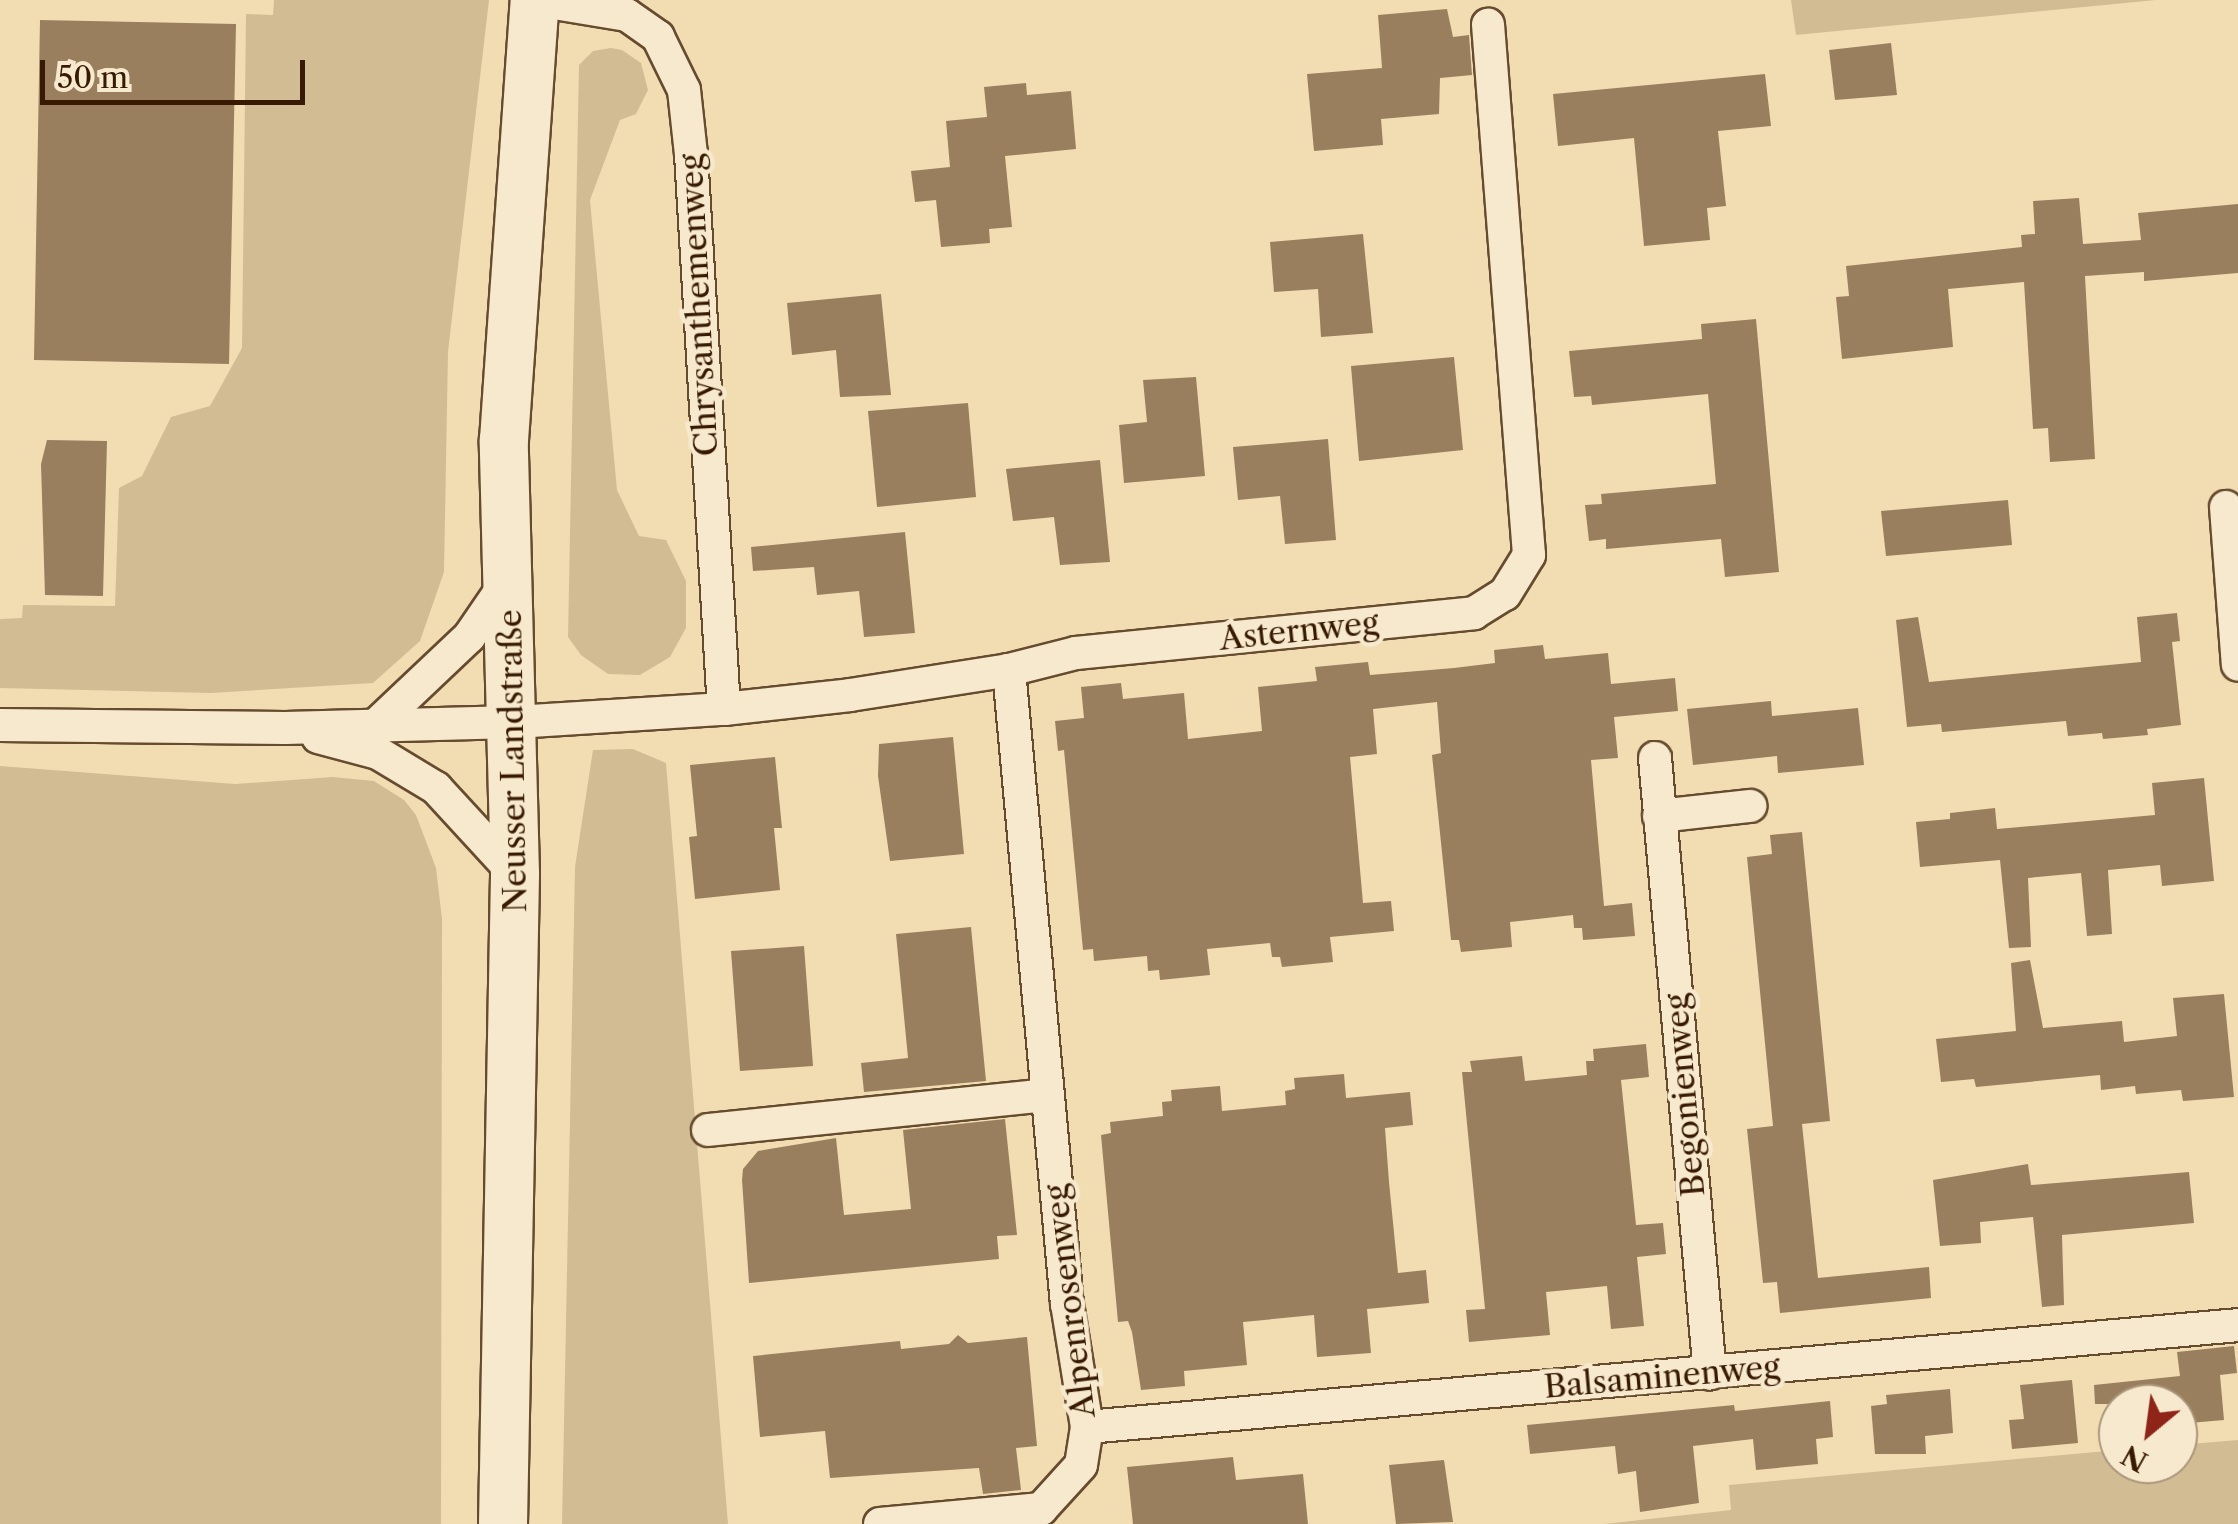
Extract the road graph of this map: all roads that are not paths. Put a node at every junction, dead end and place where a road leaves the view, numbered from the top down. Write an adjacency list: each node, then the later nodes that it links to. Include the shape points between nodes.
1 (535, 0): 4 (main road, Neusser Landstraße, via 504,440); 7 (street, Chrysanthemenweg, via 627,15 658,37 684,90)
2 (1488, 25): 6 (street, Asternweg, via 1529,555 1517,580 1492,604 1449,618 1076,654)
3 (2226, 507): 5 (street)
4 (510, 576): 8 (main road, Neusser Landstraße); 9 (street, via 469,637)
5 (2238, 664)
6 (1008, 670): 7 (street, Asternweg); 16 (street, Alpenrosenweg)
7 (724, 708): 8 (street, Asternweg)
8 (514, 722): 9 (street, Asternweg); 15 (main road, Neusser Landstraße)
9 (378, 724): 11 (street, Asternweg)
10 (0, 725): 11 (street)
11 (284, 728): 15 (street, via 378,753 436,788)
12 (1654, 758): 14 (street, Begonienweg)
13 (1750, 806): 14 (street)
14 (1660, 816): 19 (street, Begonienweg)
15 (515, 874): 21 (main road, Neusser Landstraße)
16 (1046, 1095): 17 (street); 20 (street, Alpenrosenweg)
17 (708, 1130)
18 (2238, 1325): 19 (street, Balsaminenweg)
19 (1710, 1374): 20 (street, Balsaminenweg)
20 (1086, 1427): 22 (street, Alpenrosenweg, via 1081,1465 1041,1509)
21 (502, 1524)
22 (880, 1524)

